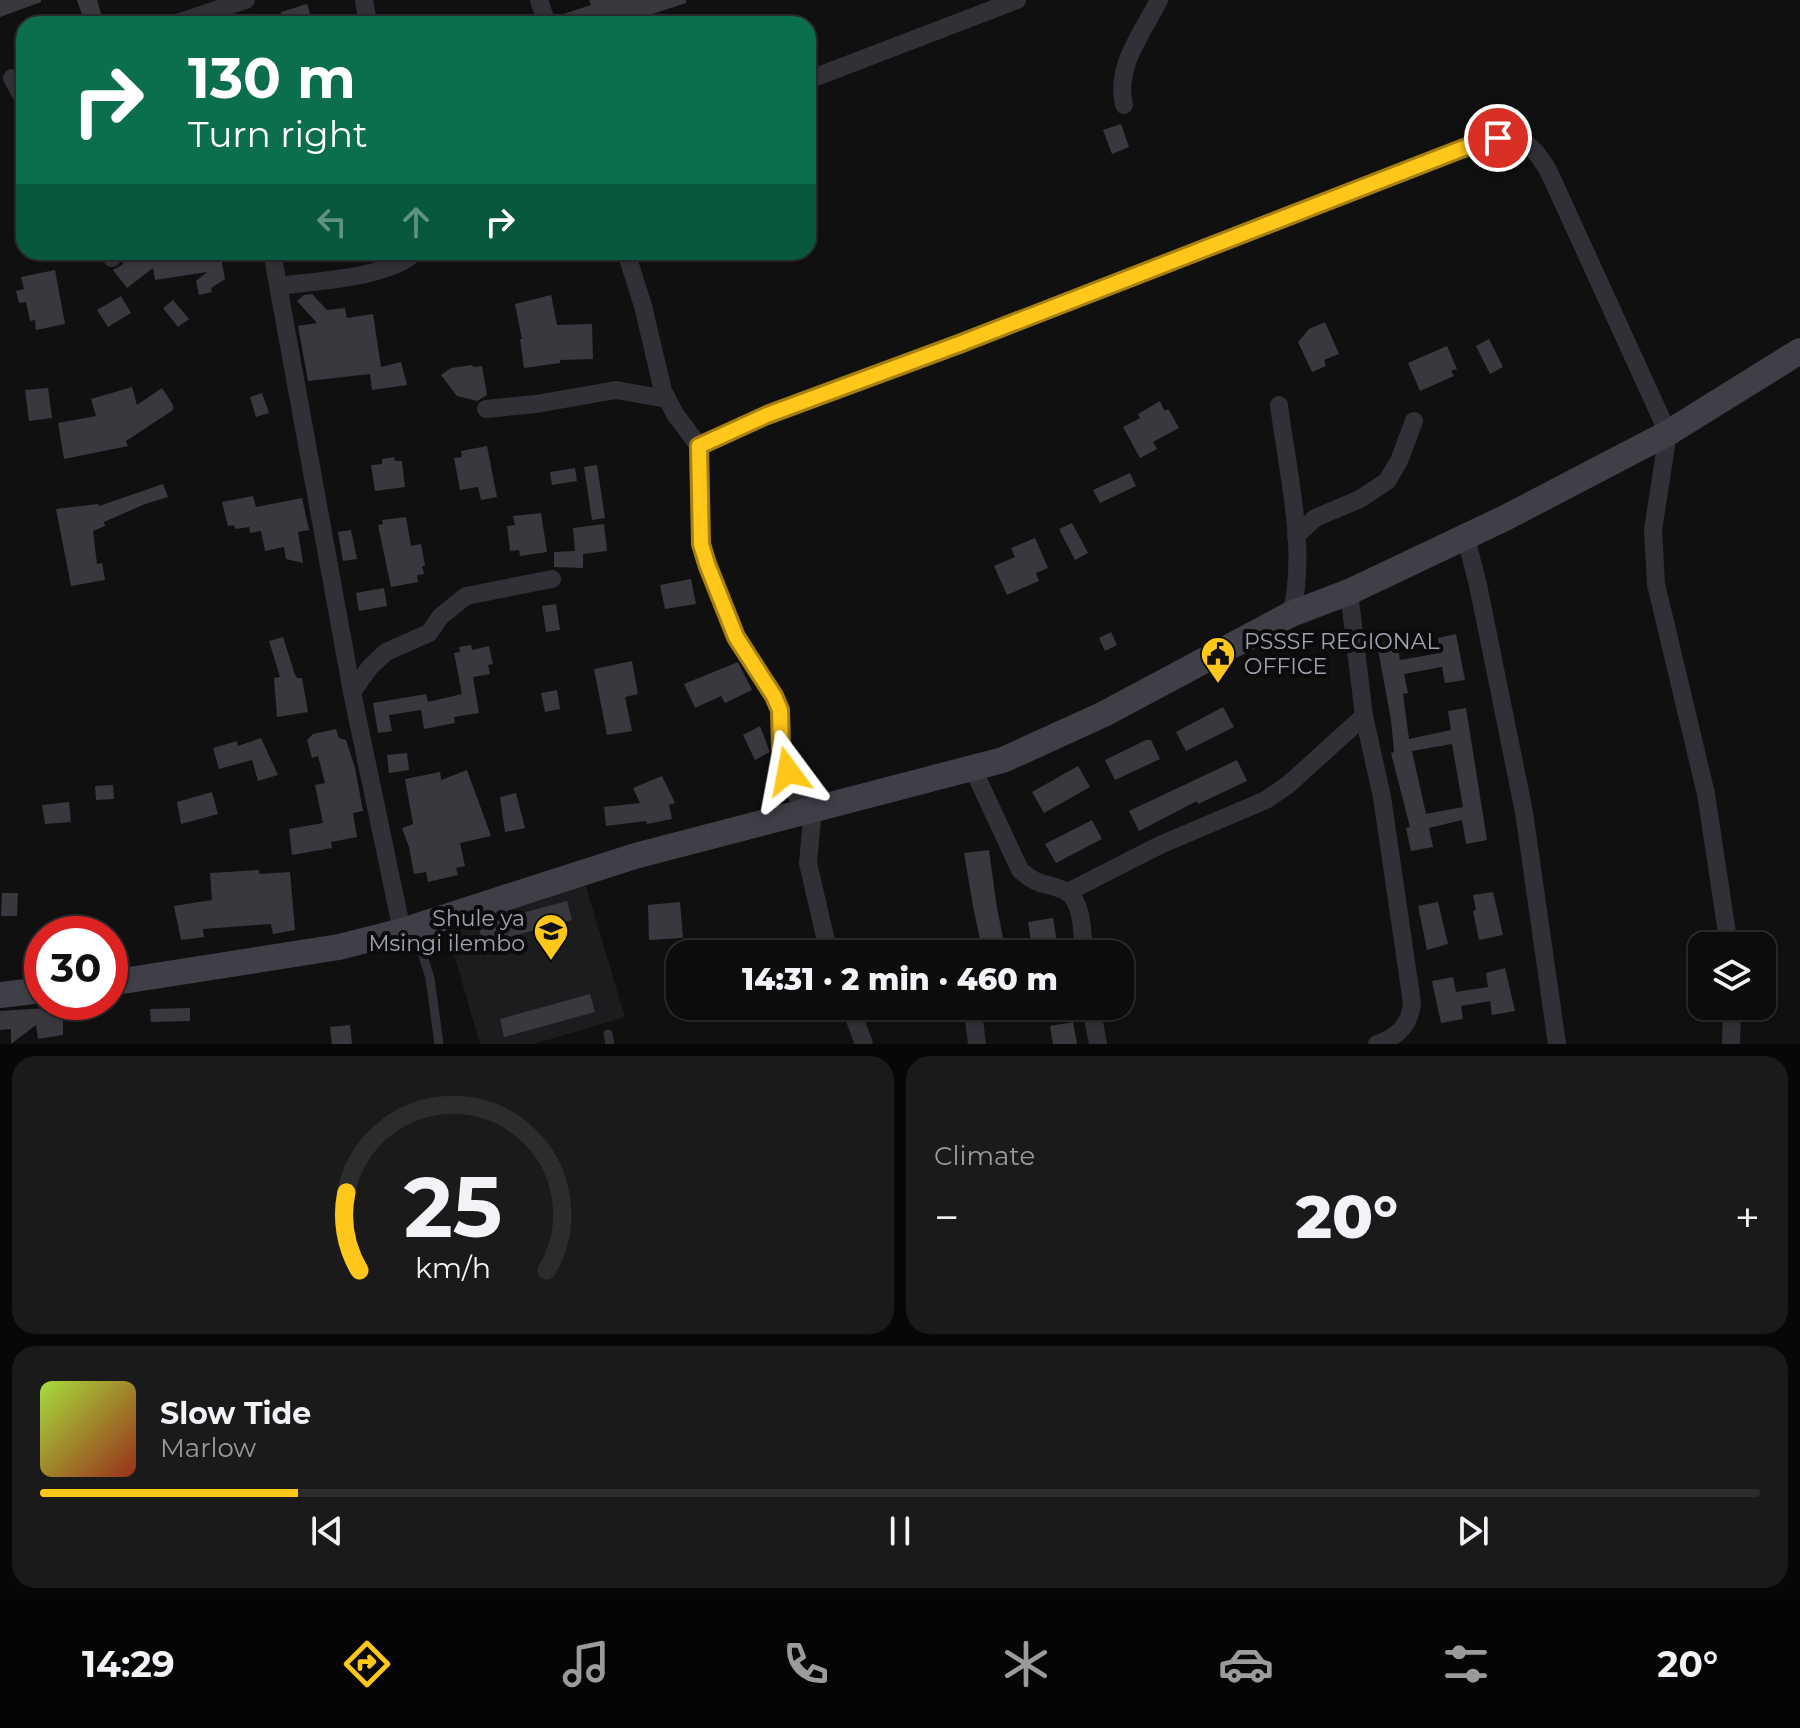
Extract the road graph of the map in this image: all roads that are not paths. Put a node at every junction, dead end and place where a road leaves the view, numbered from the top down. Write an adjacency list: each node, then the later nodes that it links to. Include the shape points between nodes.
1 (246, 0): 4 (street)
2 (1017, 0): 5 (street)
3 (1159, 0): 6 (street, via 1126,65)
4 (208, 16)
5 (816, 77)
6 (1124, 105)
7 (274, 260): 10 (street)
8 (400, 260): 10 (street, via 386,268)
9 (629, 260): 12 (street)
10 (279, 286): 23 (street)
11 (1800, 351): 16 (street)
12 (667, 399): 14 (street, via 616,390); 17 (street)
13 (1279, 405): 18 (street)
14 (486, 409)
15 (1414, 421): 18 (street, via 1387,481 1315,518)
16 (1668, 433): 17 (street, via 1537,151 1523,139 1498,138 767,415); 19 (street); 29 (street, via 1653,530 1656,584 1706,794)
17 (699, 446): 26 (street, via 701,544 736,637 780,710 781,747)
18 (1296, 536): 22 (street, via 1298,576)
19 (1466, 538): 21 (street); 44 (street, via 1524,812)
20 (552, 579): 23 (street, via 466,596 429,633 386,652)
21 (1349, 592): 22 (street); 24 (street)
22 (1291, 614): 25 (street, via 1104,714)
23 (352, 692): 28 (street)
24 (1364, 716): 27 (street, via 1266,800); 43 (street, via 1382,797 1412,1003 1407,1025)
25 (973, 769): 26 (street); 27 (street, via 1020,870 1033,881)
26 (807, 810): 28 (street, via 635,856); 30 (street, via 808,863)
27 (1068, 892): 31 (street, via 1081,919)
28 (408, 928): 32 (street, via 339,947); 39 (lane, via 430,978)
29 (1727, 932)
30 (826, 940)
31 (1083, 940)
32 (128, 980)
33 (24, 992): 34 (street)
34 (0, 995)
35 (855, 1020): 40 (street)
36 (974, 1020): 41 (street)
37 (1094, 1020): 42 (street)
38 (1732, 1020): 45 (street)
39 (439, 1044)
40 (864, 1044)
41 (977, 1044)
42 (1098, 1044)
43 (1377, 1044)
44 (1557, 1044)
45 (1731, 1044)

